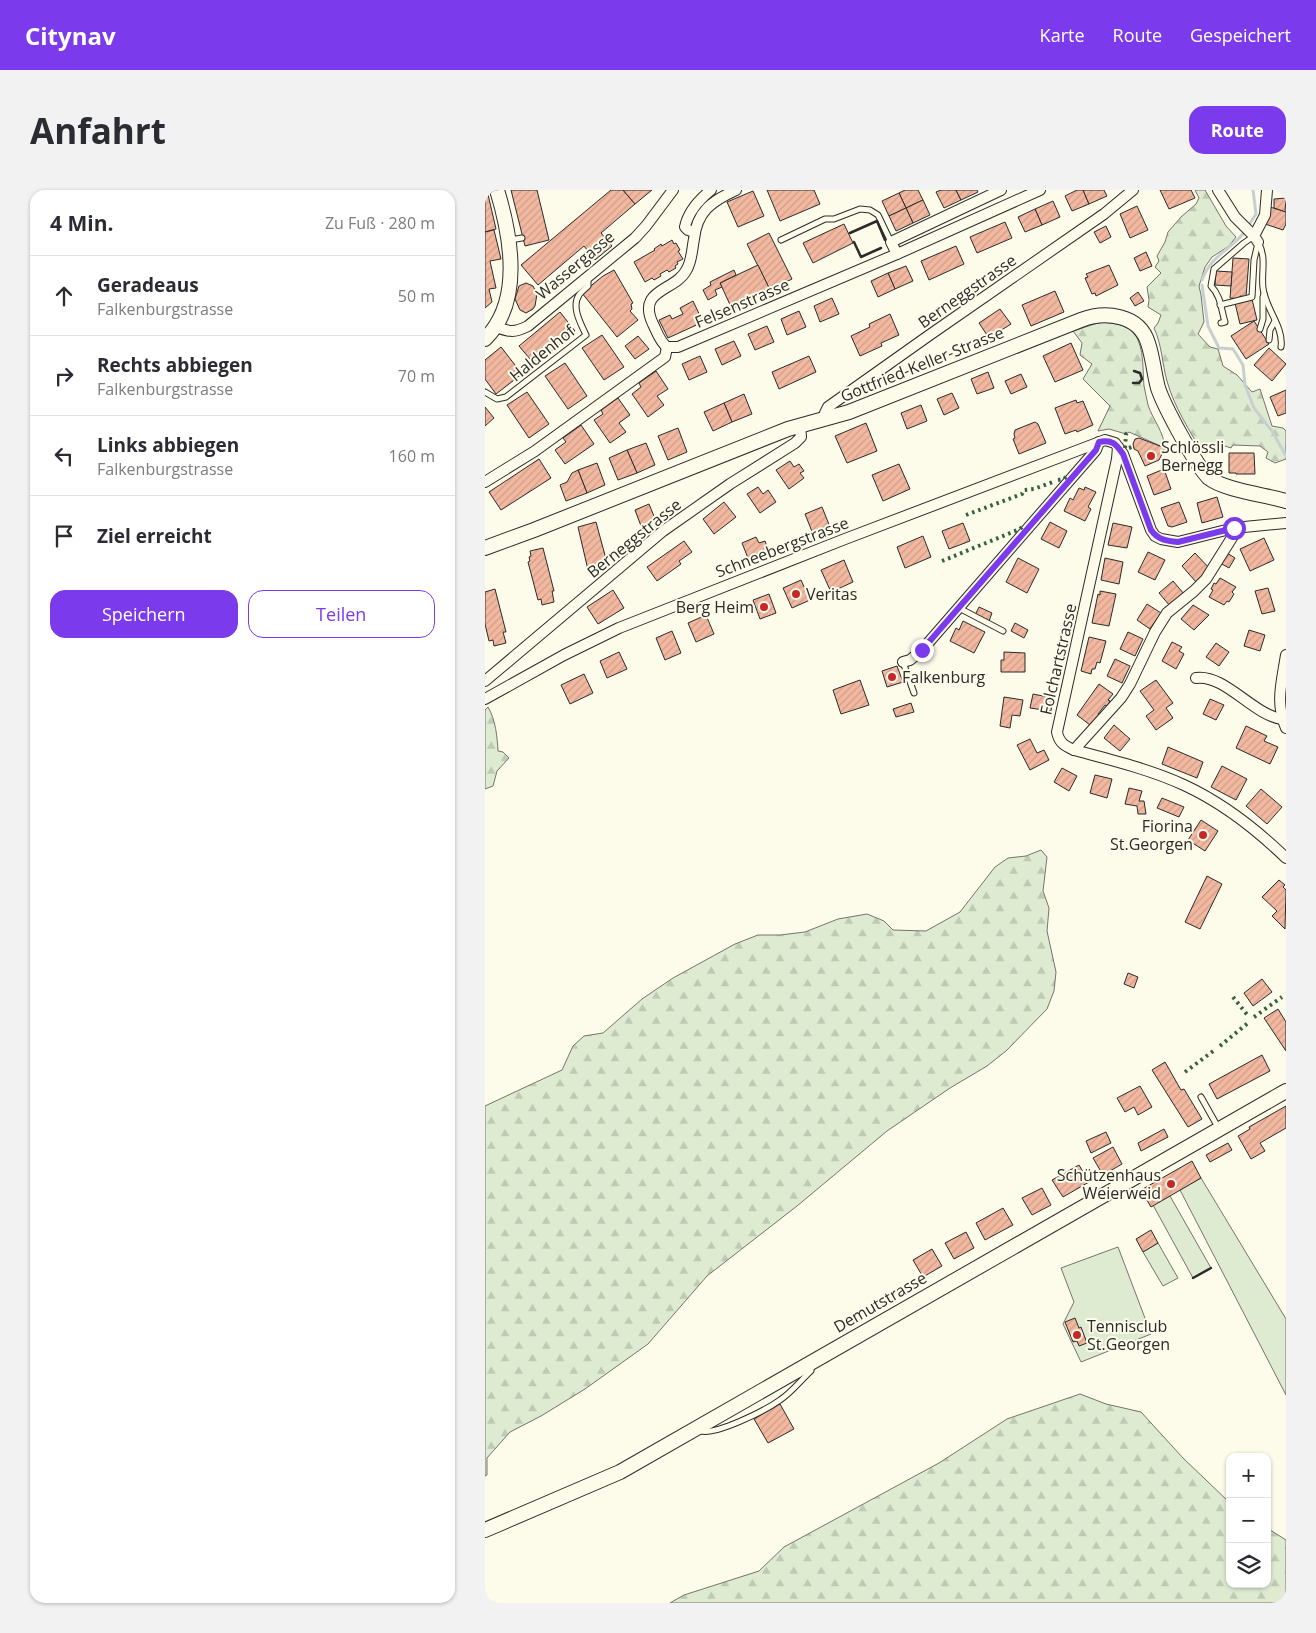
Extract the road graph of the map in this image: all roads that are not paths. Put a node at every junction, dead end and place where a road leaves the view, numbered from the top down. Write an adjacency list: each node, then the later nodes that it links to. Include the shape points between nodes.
1 (497, 190): 20 (street, via 515,239 506,302)
2 (673, 190): 15 (street, Wassergasse, via 635,238)
3 (711, 190): 10 (street, via 696,205 686,222 685,227)
4 (736, 190): 10 (street, via 706,209)
5 (1001, 190): 13 (street)
6 (1040, 190): 14 (street, Felsenstrasse)
7 (1133, 190): 27 (street, Berneggstrasse, via 1104,214 828,408)
8 (1218, 190): 11 (street)
9 (1267, 190): 11 (street, via 1265,215)
10 (695, 232): 24 (street, via 686,272 658,292 650,302 650,317 662,344)
11 (1254, 237): 16 (lane, via 1263,251); 17 (lane, via 1214,269 1211,286); 17 (lane, via 1252,297)
12 (781, 240): 13 (lane, via 825,219 834,219 860,208 878,215)
13 (891, 242): 14 (street)
14 (897, 254): 24 (street, Felsenstrasse, via 678,347)
15 (588, 276): 20 (street, Wassergasse, via 528,326 509,332); 26 (lane, Haldenhof, via 588,286 579,295 576,305 586,336 507,398 497,399)
16 (1265, 293): 18 (lane); 21 (lane)
17 (1221, 305): 19 (lane, via 1225,322)
18 (1275, 321): 23 (lane); 25 (lane)
19 (1221, 323)
20 (496, 327): 22 (street)
21 (1260, 329)
22 (485, 339)
23 (1269, 340)
24 (667, 347): 31 (street, via 665,357 558,436)
25 (1281, 347)
26 (485, 392)
27 (826, 420): 28 (street, Gottfried-Keller-Strasse); 32 (street, Gottfried-Keller-Strasse, via 1081,320 1112,314 1130,321 1146,337 1163,401 1202,470 1219,484)
28 (800, 426): 35 (street, Gottfried-Keller-Strasse); 41 (street, Berneggstrasse, via 801,437 795,443 663,531)
29 (1099, 442): 30 (street, via 1109,440); 36 (street, via 1096,450); 43 (street, Schneebergstrasse, via 619,628)
30 (1118, 447): 34 (street, via 1155,536 1178,542); 45 (street, Folchartstrasse, via 1057,732 1060,742)
31 (485, 482)
32 (1286, 501)
33 (1286, 523): 34 (street)
34 (1234, 528): 45 (street, via 1233,536 1206,578 1167,613 1121,698)
35 (485, 548)
36 (959, 608): 37 (lane); 39 (street, via 922,650)
37 (1003, 631)
38 (1286, 655): 44 (street, via 1279,699)
39 (903, 662): 42 (lane)
40 (1195, 678): 44 (street, via 1207,678 1231,690 1266,715)
41 (485, 681)
42 (914, 693)
43 (485, 699)
44 (1284, 723)
45 (1074, 750): 46 (street, Folchartstrasse, via 1165,777 1199,792 1246,822)
46 (1286, 858)
47 (1286, 1091): 49 (street, Demutstrasse)
48 (1201, 1097): 49 (lane)
49 (1219, 1129): 50 (street, Demutstrasse, via 605,1479)
50 (485, 1530)

